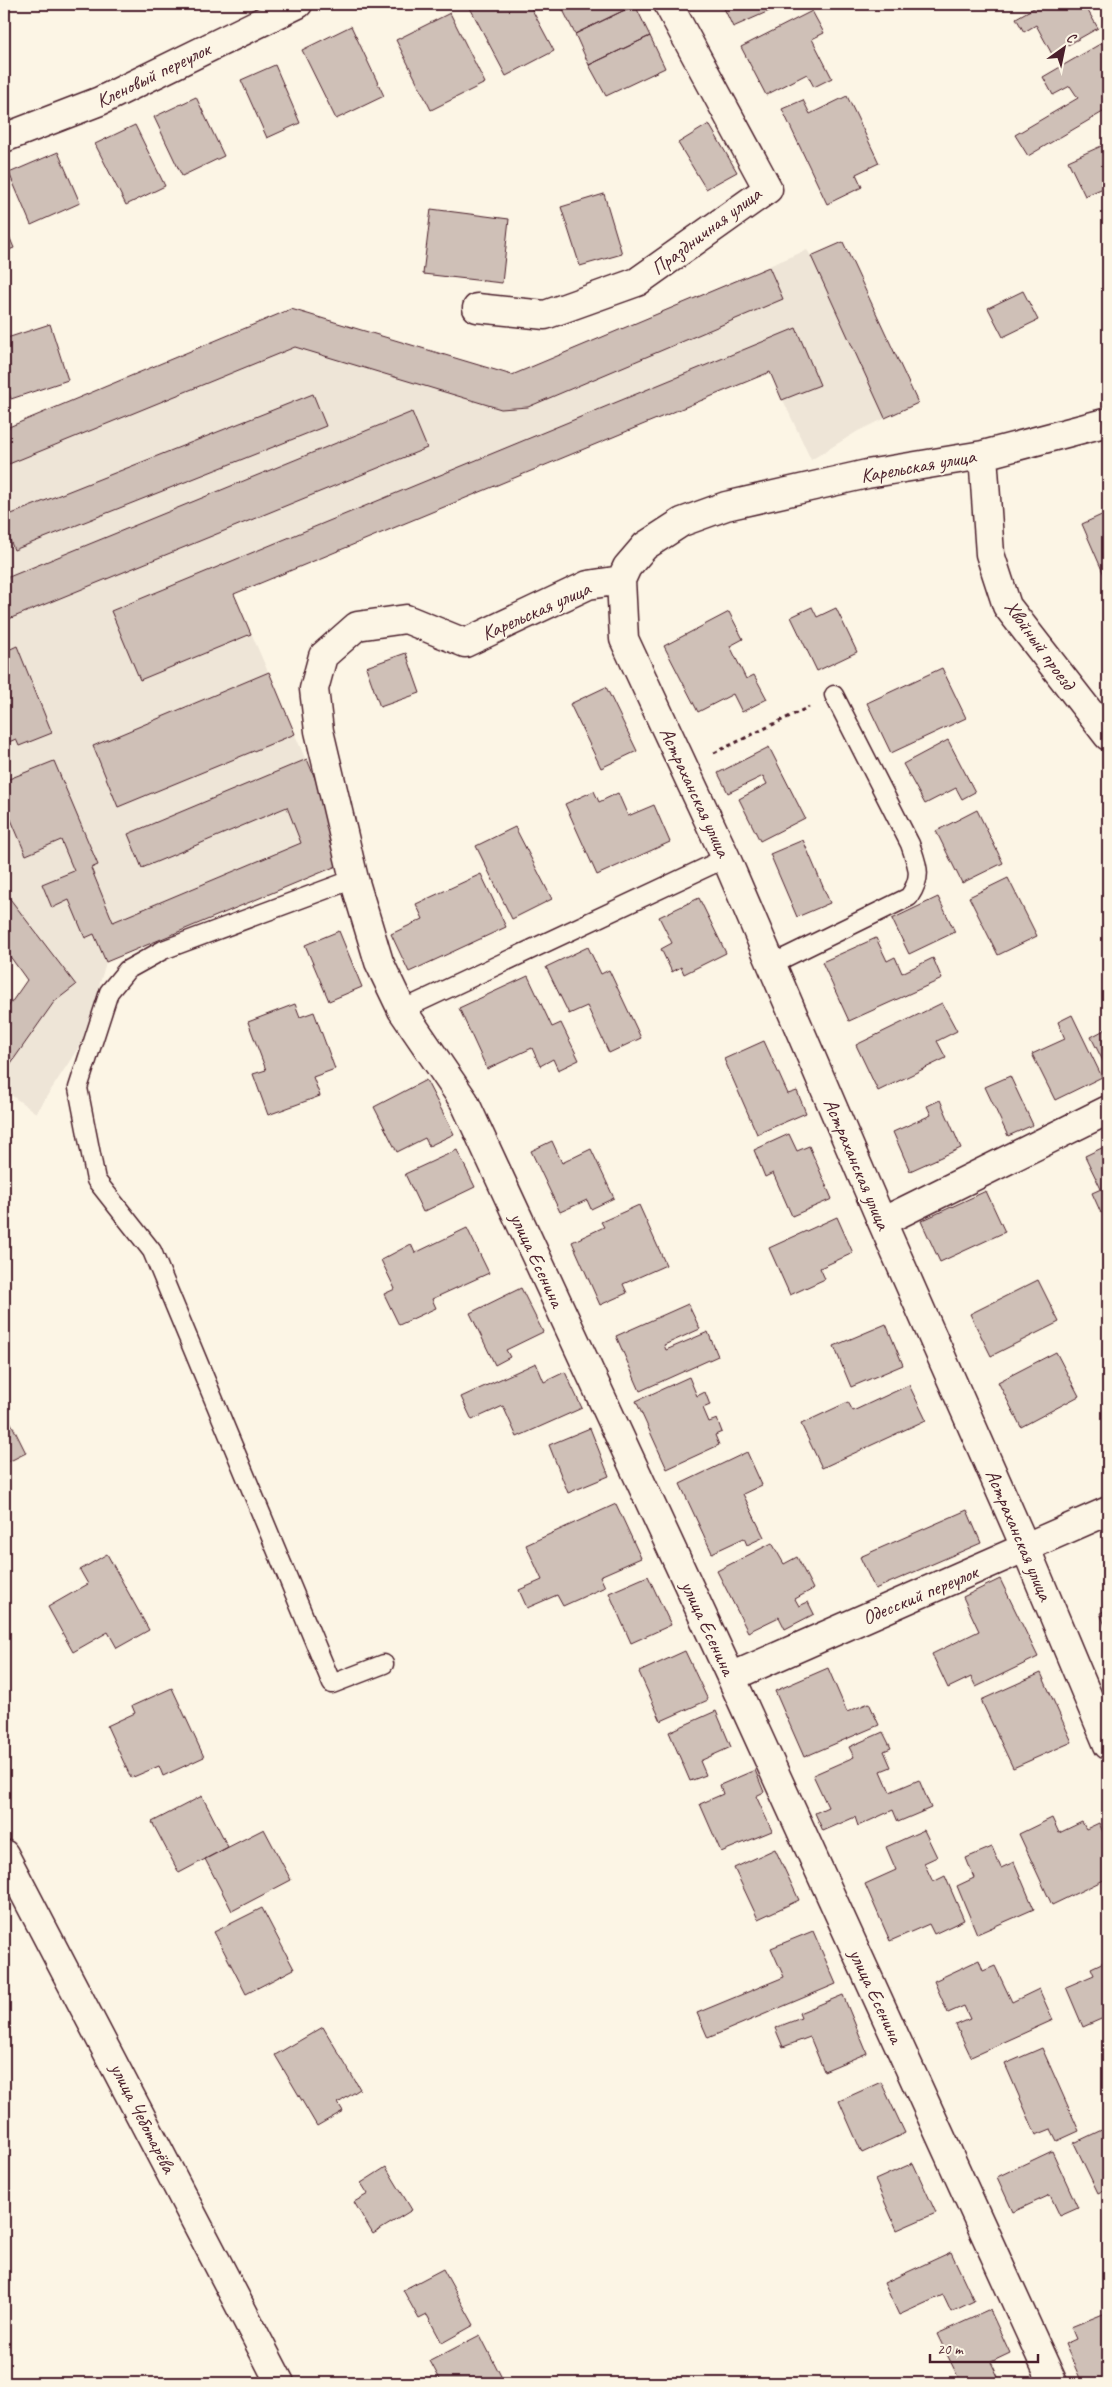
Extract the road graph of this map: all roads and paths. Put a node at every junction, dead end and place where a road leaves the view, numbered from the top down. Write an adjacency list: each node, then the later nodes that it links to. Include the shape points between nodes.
1 (298, 4): 3 (street, Кленовый переулок, via 100,101)
2 (668, 4): 4 (street, Праздничная улица, via 768,189 637,282 544,314)
3 (4, 138)
4 (477, 308)
5 (1108, 422): 6 (street, Карельская улица)
6 (983, 455): 7 (street, Карельская улица, via 867,474 726,506 682,522 645,546 627,567); 9 (street, Хвойный проезд, via 990,554 1006,606)
7 (621, 580): 10 (street, Астраханская улица, via 624,639); 12 (street, Карельская улица, via 588,585 465,643 406,619 357,626 323,656 314,689 319,731)
8 (834, 695): 10 (path); 13 (lane, via 910,844 919,868 917,885 909,897)
9 (1108, 736)
10 (684, 767): 11 (street, Астраханская улица)
11 (726, 858): 13 (street, Астраханская улица); 14 (lane)
12 (354, 879): 14 (street, улица Есенина, via 379,962); 19 (lane, via 163,950 127,970 109,992 78,1088 96,1180 152,1251 332,1684)
13 (772, 964): 16 (street, Астраханская улица)
14 (402, 1010): 20 (street, улица Есенина, via 464,1101)
15 (1108, 1110): 16 (street)
16 (882, 1222): 18 (street, Астраханская улица)
17 (1108, 1511): 18 (street, Одесский переулок)
18 (1026, 1549): 20 (street, Одесский переулок); 21 (street, Астраханская улица)
19 (384, 1664)
20 (731, 1677): 24 (street, улица Есенина)
21 (1108, 1745)
22 (4, 1854): 23 (street, улица Чеботарёва)
23 (280, 2383)
24 (1053, 2383)

